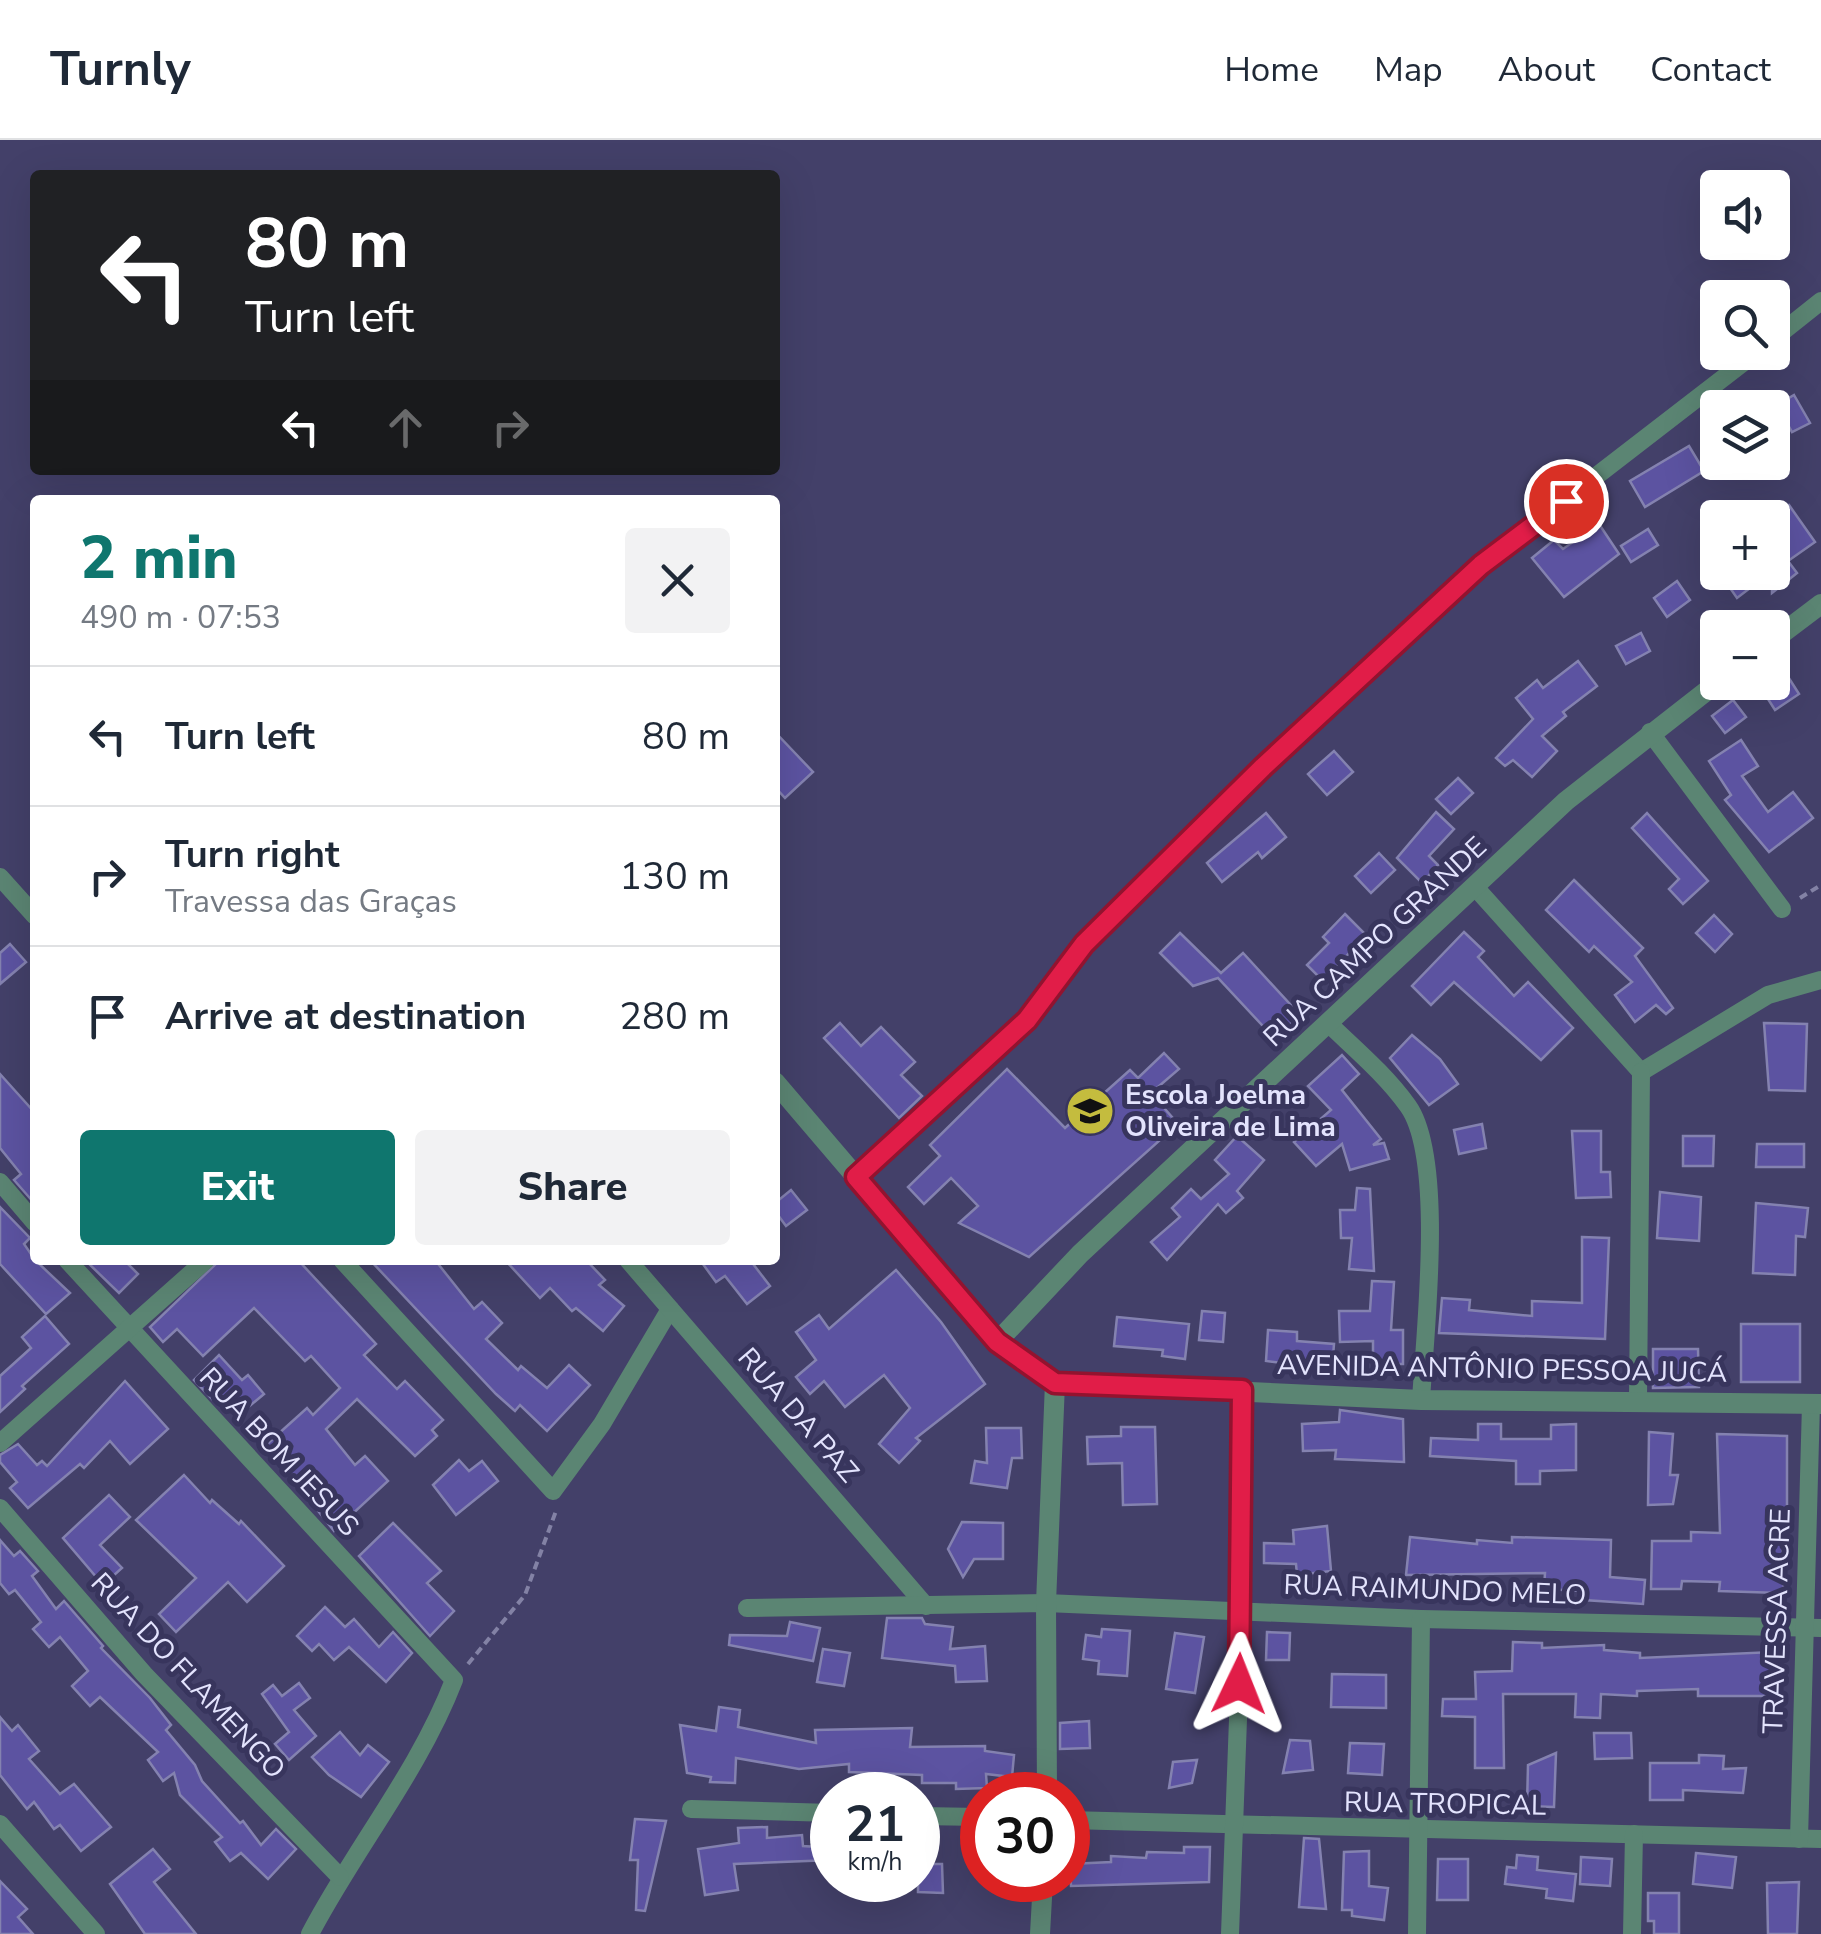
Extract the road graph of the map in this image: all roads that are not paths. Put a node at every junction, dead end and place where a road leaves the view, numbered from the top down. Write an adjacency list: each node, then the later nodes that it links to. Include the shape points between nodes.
1 (1821, 301): 2 (street)
2 (1790, 326)
3 (1734, 370): 16 (street, via 1481,565 1263,767 1084,944 1027,1020)
4 (1821, 604): 5 (street)
5 (1790, 627)
6 (1700, 695): 7 (street, RUA CAMPO GRANDE)
7 (1650, 732): 9 (street, RUA CAMPO GRANDE); 10 (street)
8 (0, 877): 11 (street)
9 (1475, 886): 13 (street, RUA CAMPO GRANDE); 14 (street)
10 (1782, 909)
11 (30, 910)
12 (1821, 980): 14 (street, via 1768,995)
13 (1328, 1023): 25 (street, RUA CAMPO GRANDE, via 1080,1254); 28 (street, via 1409,1107 1425,1146 1429,1227)
14 (1640, 1072): 29 (street)
15 (780, 1088): 16 (street)
16 (856, 1177): 25 (street)
17 (0, 1182): 18 (street)
18 (30, 1217)
19 (71, 1265): 24 (street, RUA BOM JESUS)
20 (200, 1265): 24 (street)
21 (347, 1265): 23 (street, via 553,1491)
22 (632, 1265): 23 (street, RUA DA PAZ)
23 (670, 1309): 34 (street, RUA DA PAZ)
24 (127, 1331): 31 (street); 49 (street, RUA BOM JESUS, via 454,1680 424,1748)
25 (997, 1342): 26 (street)
26 (1055, 1383): 27 (street, AVENIDA ANTÔNIO PESSOA JUCÁ); 33 (street)
27 (1242, 1390): 28 (street, AVENIDA ANTÔNIO PESSOA JUCÁ); 36 (street)
28 (1421, 1400): 29 (street, AVENIDA ANTÔNIO PESSOA JUCÁ)
29 (1638, 1401): 30 (street, AVENIDA ANTÔNIO PESSOA JUCÁ)
30 (1816, 1404): 38 (street, TRAVESSA ACRE)
31 (0, 1443)
32 (0, 1508): 49 (street, RUA DO FLAMENGO, via 144,1674)
33 (1046, 1603): 34 (street, RUA RAIMUNDO MELO); 36 (street, RUA RAIMUNDO MELO); 39 (street)
34 (926, 1606): 35 (street, RUA RAIMUNDO MELO)
35 (747, 1608)
36 (1242, 1612): 37 (street, RUA RAIMUNDO MELO); 44 (street)
37 (1420, 1619): 38 (street, RUA RAIMUNDO MELO); 45 (street)
38 (1812, 1627): 47 (street, TRAVESSA ACRE)
39 (1046, 1772)
40 (691, 1809): 41 (street)
41 (810, 1812)
42 (1090, 1821): 44 (street, RUA TROPICAL)
43 (0, 1824): 51 (street)
44 (1234, 1827): 45 (street, RUA TROPICAL); 54 (street)
45 (1420, 1832): 46 (street, RUA TROPICAL); 55 (street)
46 (1634, 1834): 47 (street, RUA TROPICAL); 56 (street)
47 (1799, 1839): 48 (street, RUA TROPICAL)
48 (1821, 1840)
49 (340, 1877): 52 (street)
50 (1042, 1902): 53 (street)
51 (96, 1934)
52 (310, 1934)
53 (1040, 1934)
54 (1230, 1934)
55 (1418, 1934)
56 (1632, 1934)

